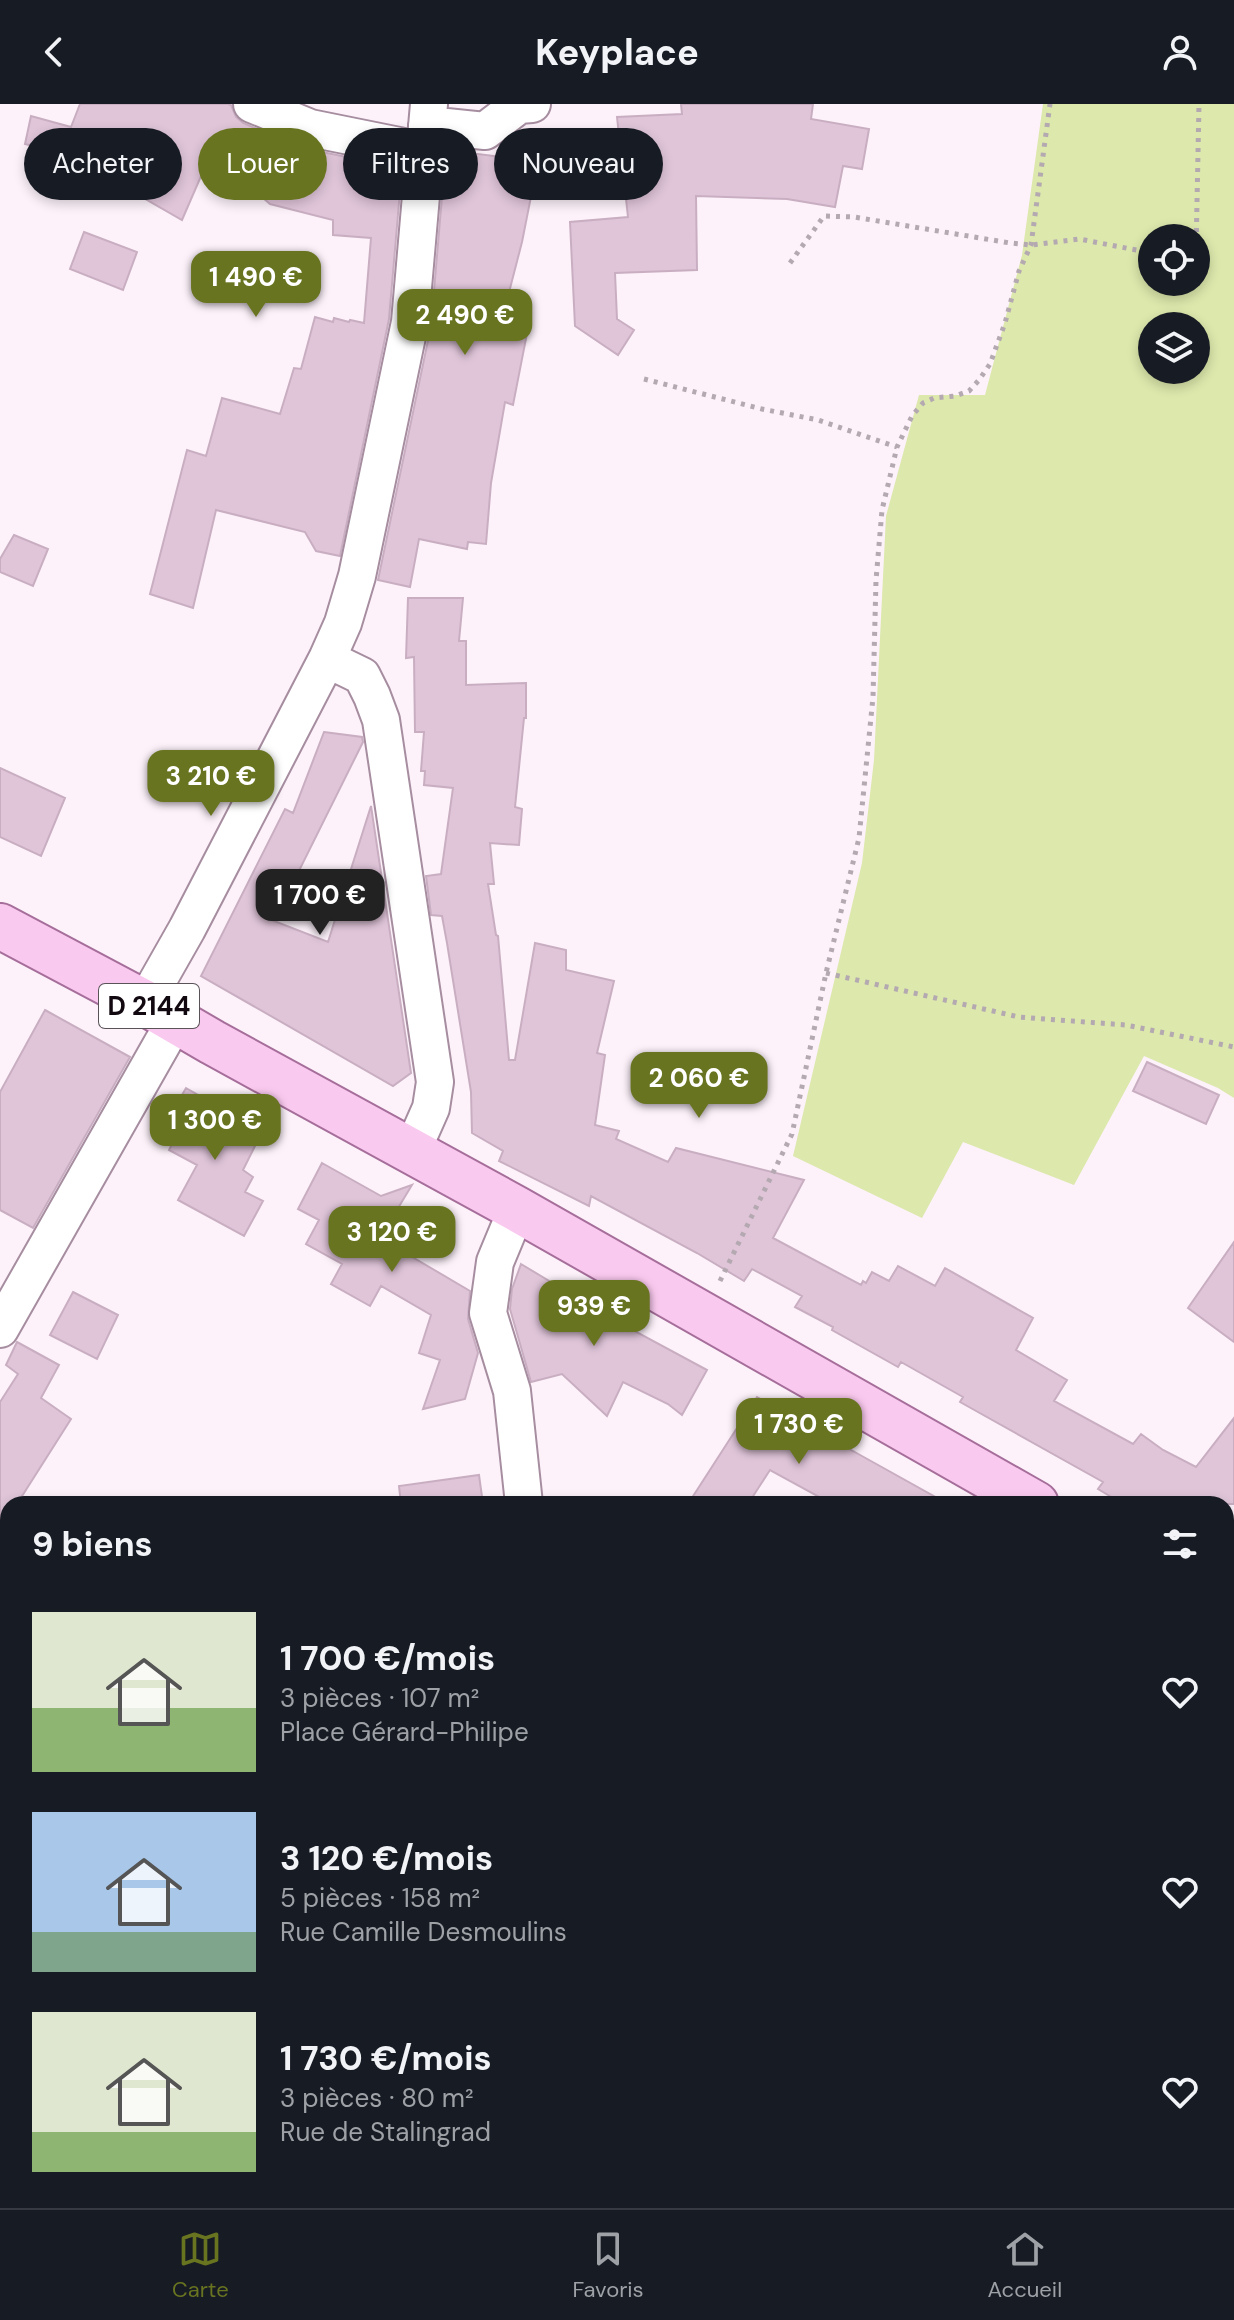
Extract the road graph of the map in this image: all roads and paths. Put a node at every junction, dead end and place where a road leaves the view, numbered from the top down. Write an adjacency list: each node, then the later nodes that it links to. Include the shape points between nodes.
1 (252, 104): 5 (street, via 310,128)
2 (532, 104): 5 (street, via 519,105 485,131)
3 (1050, 104): 7 (path)
4 (1199, 104): 6 (path)
5 (427, 127): 12 (street, via 410,322 357,576)
6 (1197, 224)
7 (1031, 245): 8 (path, via 1079,239); 9 (path, via 824,216); 11 (path, via 990,364 969,391 923,403)
8 (1138, 250)
9 (790, 263)
10 (644, 379): 11 (path, via 818,420)
11 (897, 447): 14 (path, via 882,510 873,697 859,838)
12 (327, 659): 15 (street, via 187,929); 17 (street, via 362,676 381,720 435,1082 431,1108)
13 (0, 926): 15 (main road, D 2144)
14 (826, 973): 16 (path, via 1019,1017 1126,1025); 19 (path, via 792,1134)
15 (160, 1012): 17 (main road, D 2144); 20 (street)
16 (1234, 1047)
17 (412, 1151): 18 (main road, D 2144)
18 (517, 1209): 19 (main road, D 2144); 21 (street, via 495,1262 488,1313 512,1391)
19 (704, 1314): 22 (main road, D 2144)
20 (0, 1329)
21 (523, 1496)
22 (1022, 1496)

